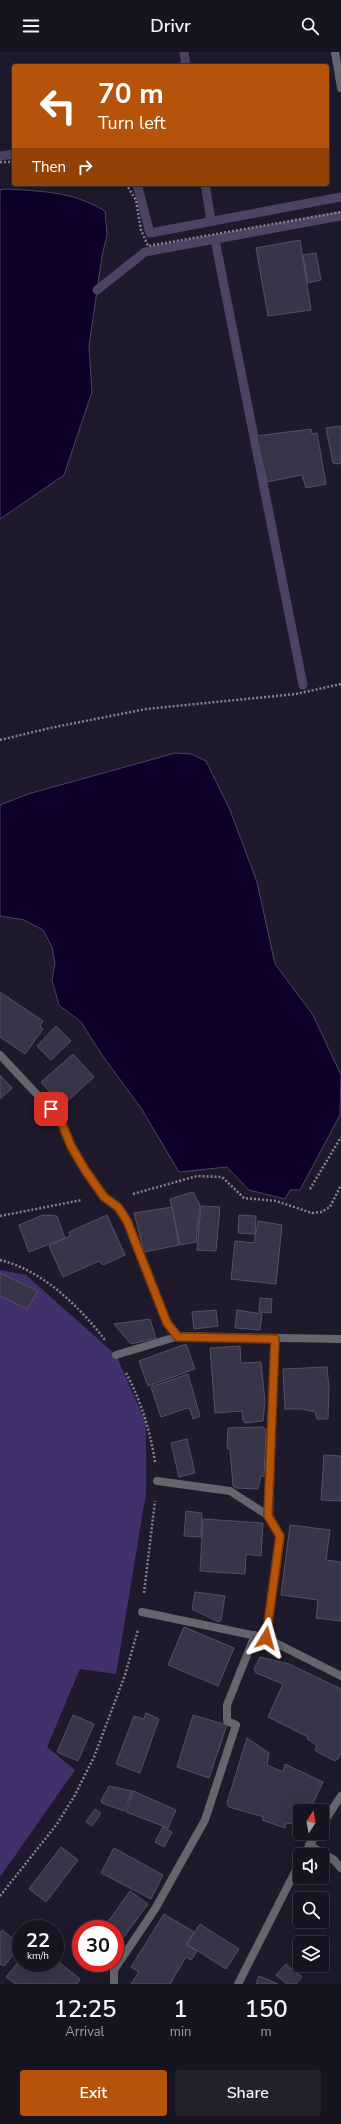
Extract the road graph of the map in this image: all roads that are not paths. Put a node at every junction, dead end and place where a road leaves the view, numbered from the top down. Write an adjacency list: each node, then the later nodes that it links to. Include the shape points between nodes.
1 (335, 52): 2 (street)
2 (341, 88)
3 (0, 1055): 4 (street, via 60,1119 75,1152 104,1197 118,1207 127,1221 167,1323)
4 (178, 1337): 5 (street); 7 (street)
5 (275, 1339): 6 (street); 9 (street)
6 (341, 1339)
7 (116, 1355)
8 (156, 1481): 9 (street, via 230,1491)
9 (268, 1516): 12 (street, via 280,1536)
10 (142, 1612): 11 (street)
11 (255, 1635): 12 (street); 21 (street, via 228,1705 226,1721 236,1726 205,1820 155,1909 114,1970)
12 (266, 1638): 13 (street)
13 (341, 1676)
14 (341, 1796): 15 (street)
15 (329, 1814)
16 (312, 1840): 17 (street)
17 (309, 1845): 18 (street); 19 (street, via 334,1860)
18 (308, 1848)
19 (341, 1868)
20 (293, 1876): 22 (street)
21 (114, 1984)
22 (238, 1984)

